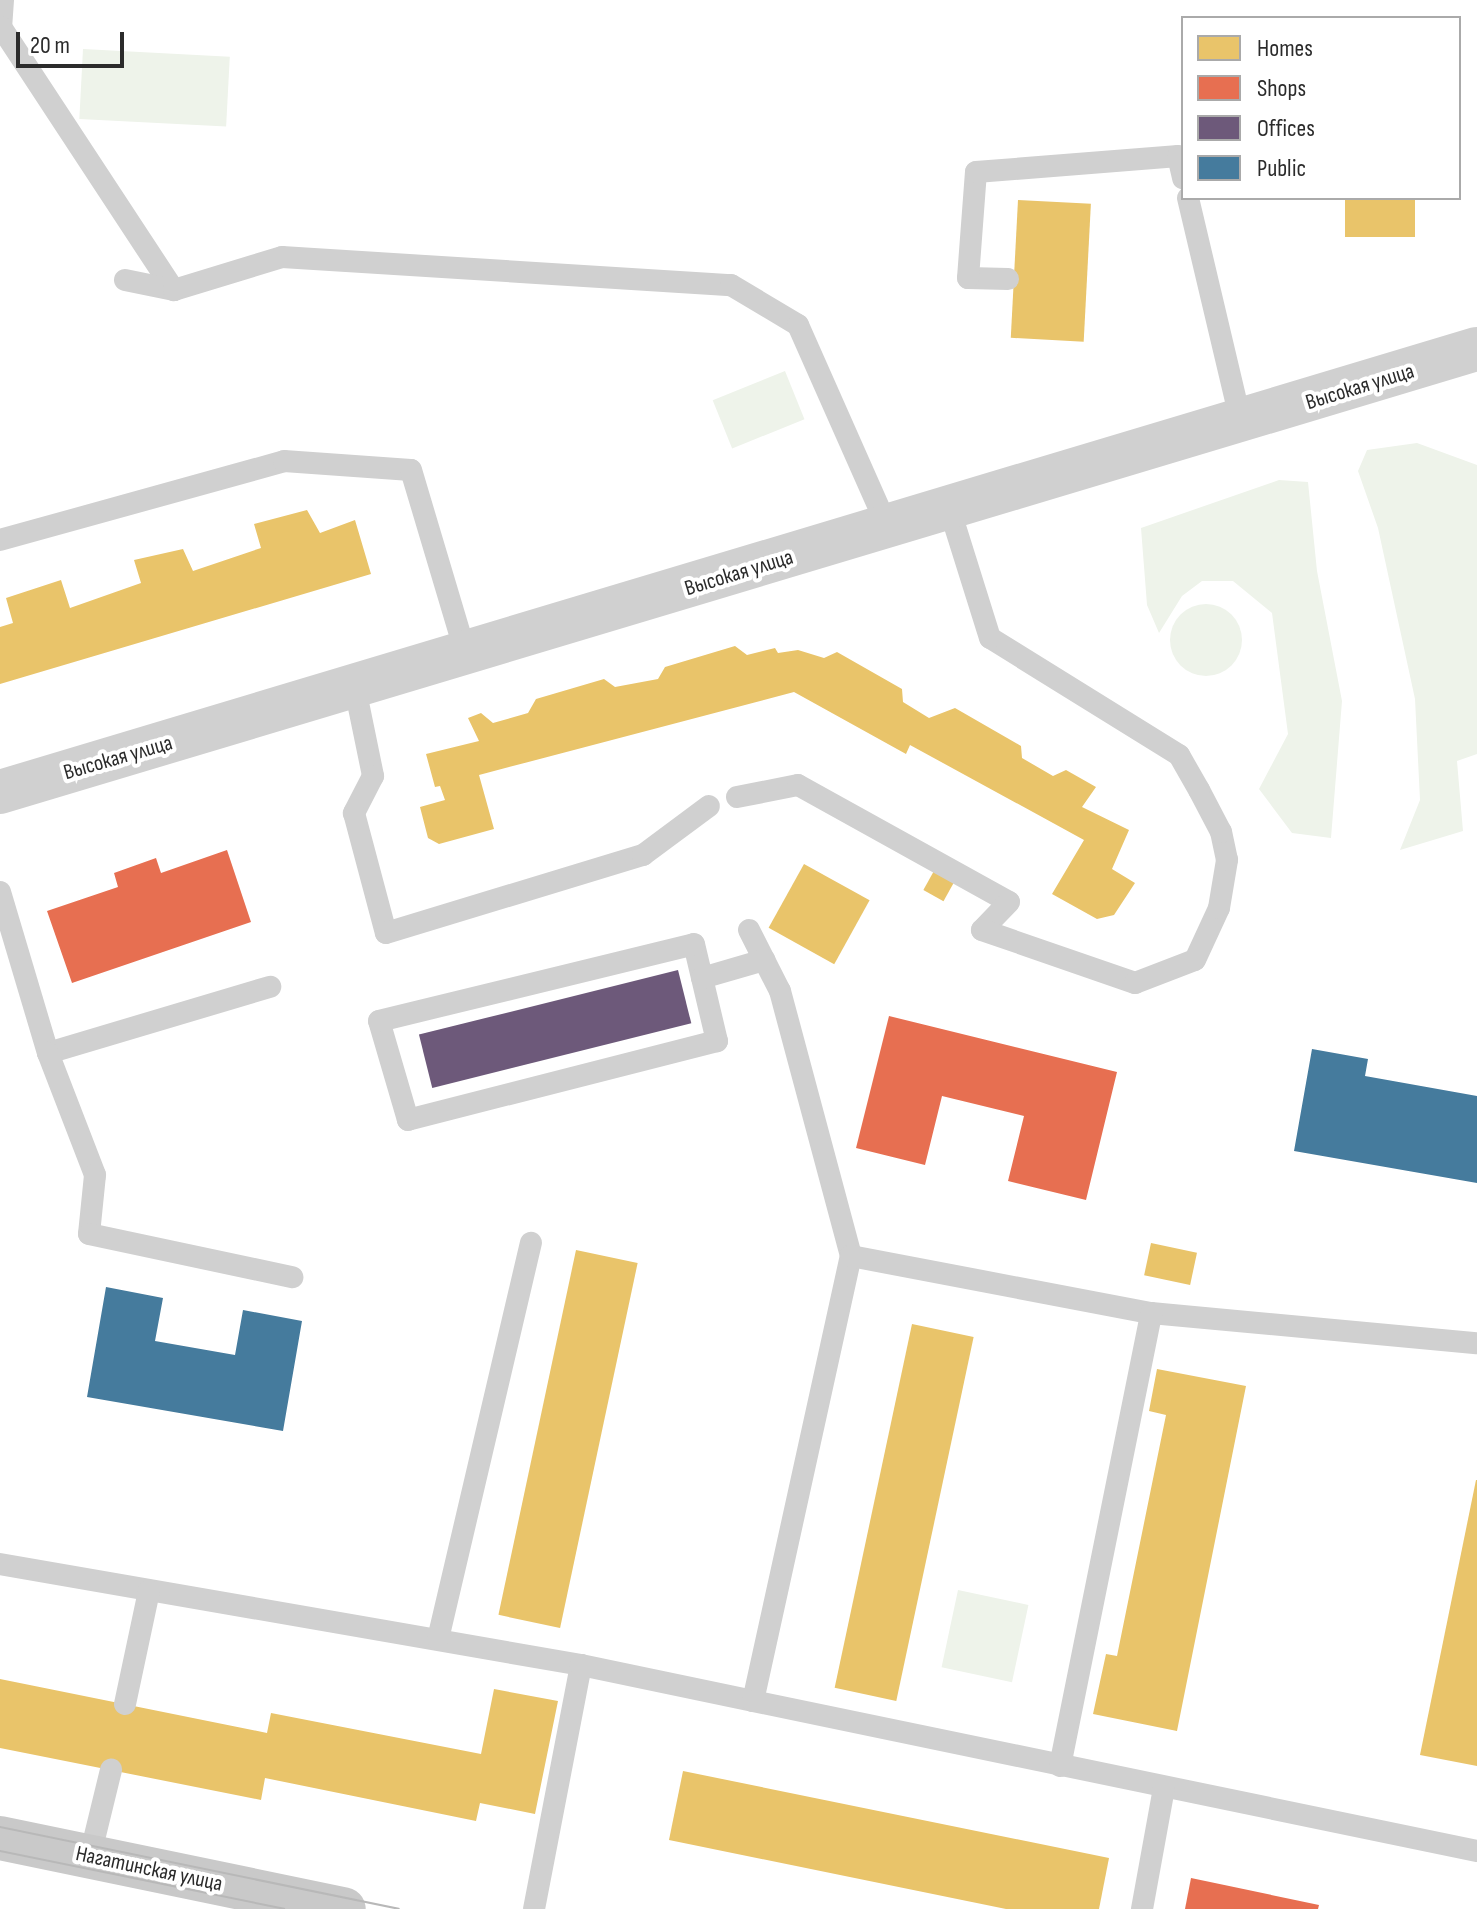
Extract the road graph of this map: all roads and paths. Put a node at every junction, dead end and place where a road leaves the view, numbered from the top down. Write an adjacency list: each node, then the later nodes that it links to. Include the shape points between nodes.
1 (3, 0): 2 (lane)
2 (0, 27): 7 (lane)
3 (1181, 169): 5 (lane, via 1178,156 976,172 968,278)
4 (1188, 200): 9 (lane)
5 (1008, 279)
6 (125, 280): 7 (lane)
7 (174, 290): 11 (lane, via 282,257 731,285 798,325)
8 (1477, 349): 9 (street, Высокая улица)
9 (1241, 422): 10 (street, Высокая улица)
10 (950, 510): 11 (street, Высокая улица); 16 (lane, via 990,638 1179,755 1199,790 1221,832 1227,860 1219,908 1195,960 1135,983 982,930 1009,902 798,785)
11 (888, 528): 13 (street, Высокая улица)
12 (0, 540): 13 (lane, via 284,461 411,470)
13 (466, 655): 14 (street, Высокая улица)
14 (355, 688): 15 (street, Высокая улица); 17 (lane, via 373,776 354,813 386,933 643,855)
15 (0, 792)
16 (737, 797)
17 (709, 806)
18 (0, 892): 23 (lane)
19 (749, 930): 20 (lane)
20 (764, 960): 21 (lane); 25 (lane, via 780,991)
21 (702, 978): 21 (lane, via 694,944 379,1021 408,1120 717,1041)
22 (270, 987): 23 (lane)
23 (48, 1053): 26 (lane, via 95,1175 89,1234)
24 (531, 1243): 31 (lane)
25 (851, 1256): 27 (lane); 33 (lane)
26 (292, 1277)
27 (1151, 1313): 28 (lane); 35 (lane)
28 (1477, 1343)
29 (0, 1564): 30 (lane)
30 (149, 1591): 31 (lane); 34 (lane)
31 (438, 1639): 32 (lane)
32 (581, 1665): 33 (lane); 42 (lane)
33 (753, 1701): 35 (lane)
34 (125, 1704)
35 (1060, 1766): 37 (lane)
36 (111, 1770): 40 (lane)
37 (1164, 1788): 39 (lane); 43 (lane)
38 (0, 1838): 40 (street, Нагатинская улица)
39 (1477, 1851)
40 (90, 1856): 41 (street, Нагатинская улица)
41 (344, 1909)
42 (534, 1909)
43 (1142, 1909)

